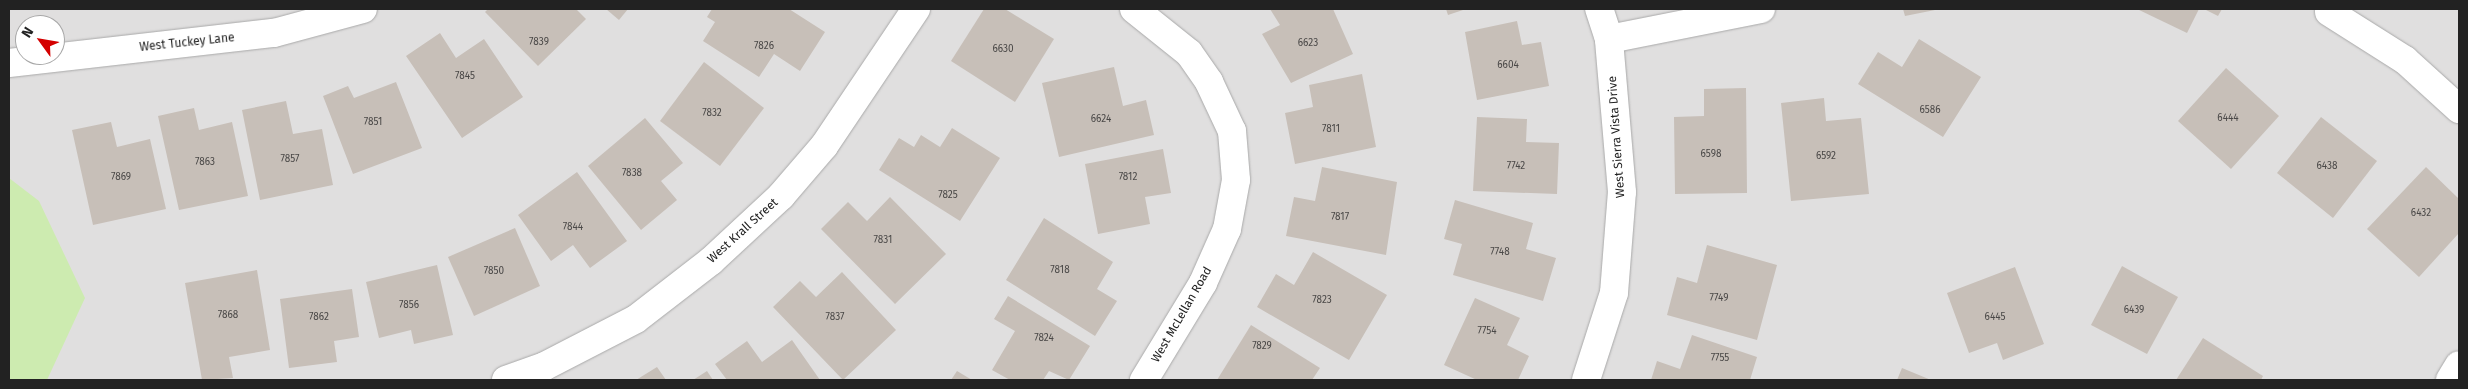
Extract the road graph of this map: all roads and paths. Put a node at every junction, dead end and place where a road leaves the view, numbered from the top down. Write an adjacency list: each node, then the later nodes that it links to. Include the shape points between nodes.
1 (363, 9): 8 (street, West Tuckey Lane, via 274,33)
2 (916, 9): 11 (street, West Krall Street, via 824,146 781,196 711,261 636,319 545,366)
3 (1134, 9): 12 (street, West McLellan Road, via 1189,53 1232,131 1236,180 1227,229 1203,283)
4 (1599, 9): 7 (street, West Sierra Vista Drive)
5 (1761, 9): 7 (street)
6 (2329, 12): 9 (street, via 2405,60)
7 (1608, 40): 13 (street, West Sierra Vista Drive, via 1622,192 1614,293)
8 (9, 63)
9 (2459, 109)
10 (2459, 365): 14 (street)
11 (506, 380)
12 (1144, 380)
13 (1586, 380)
14 (2450, 380)

